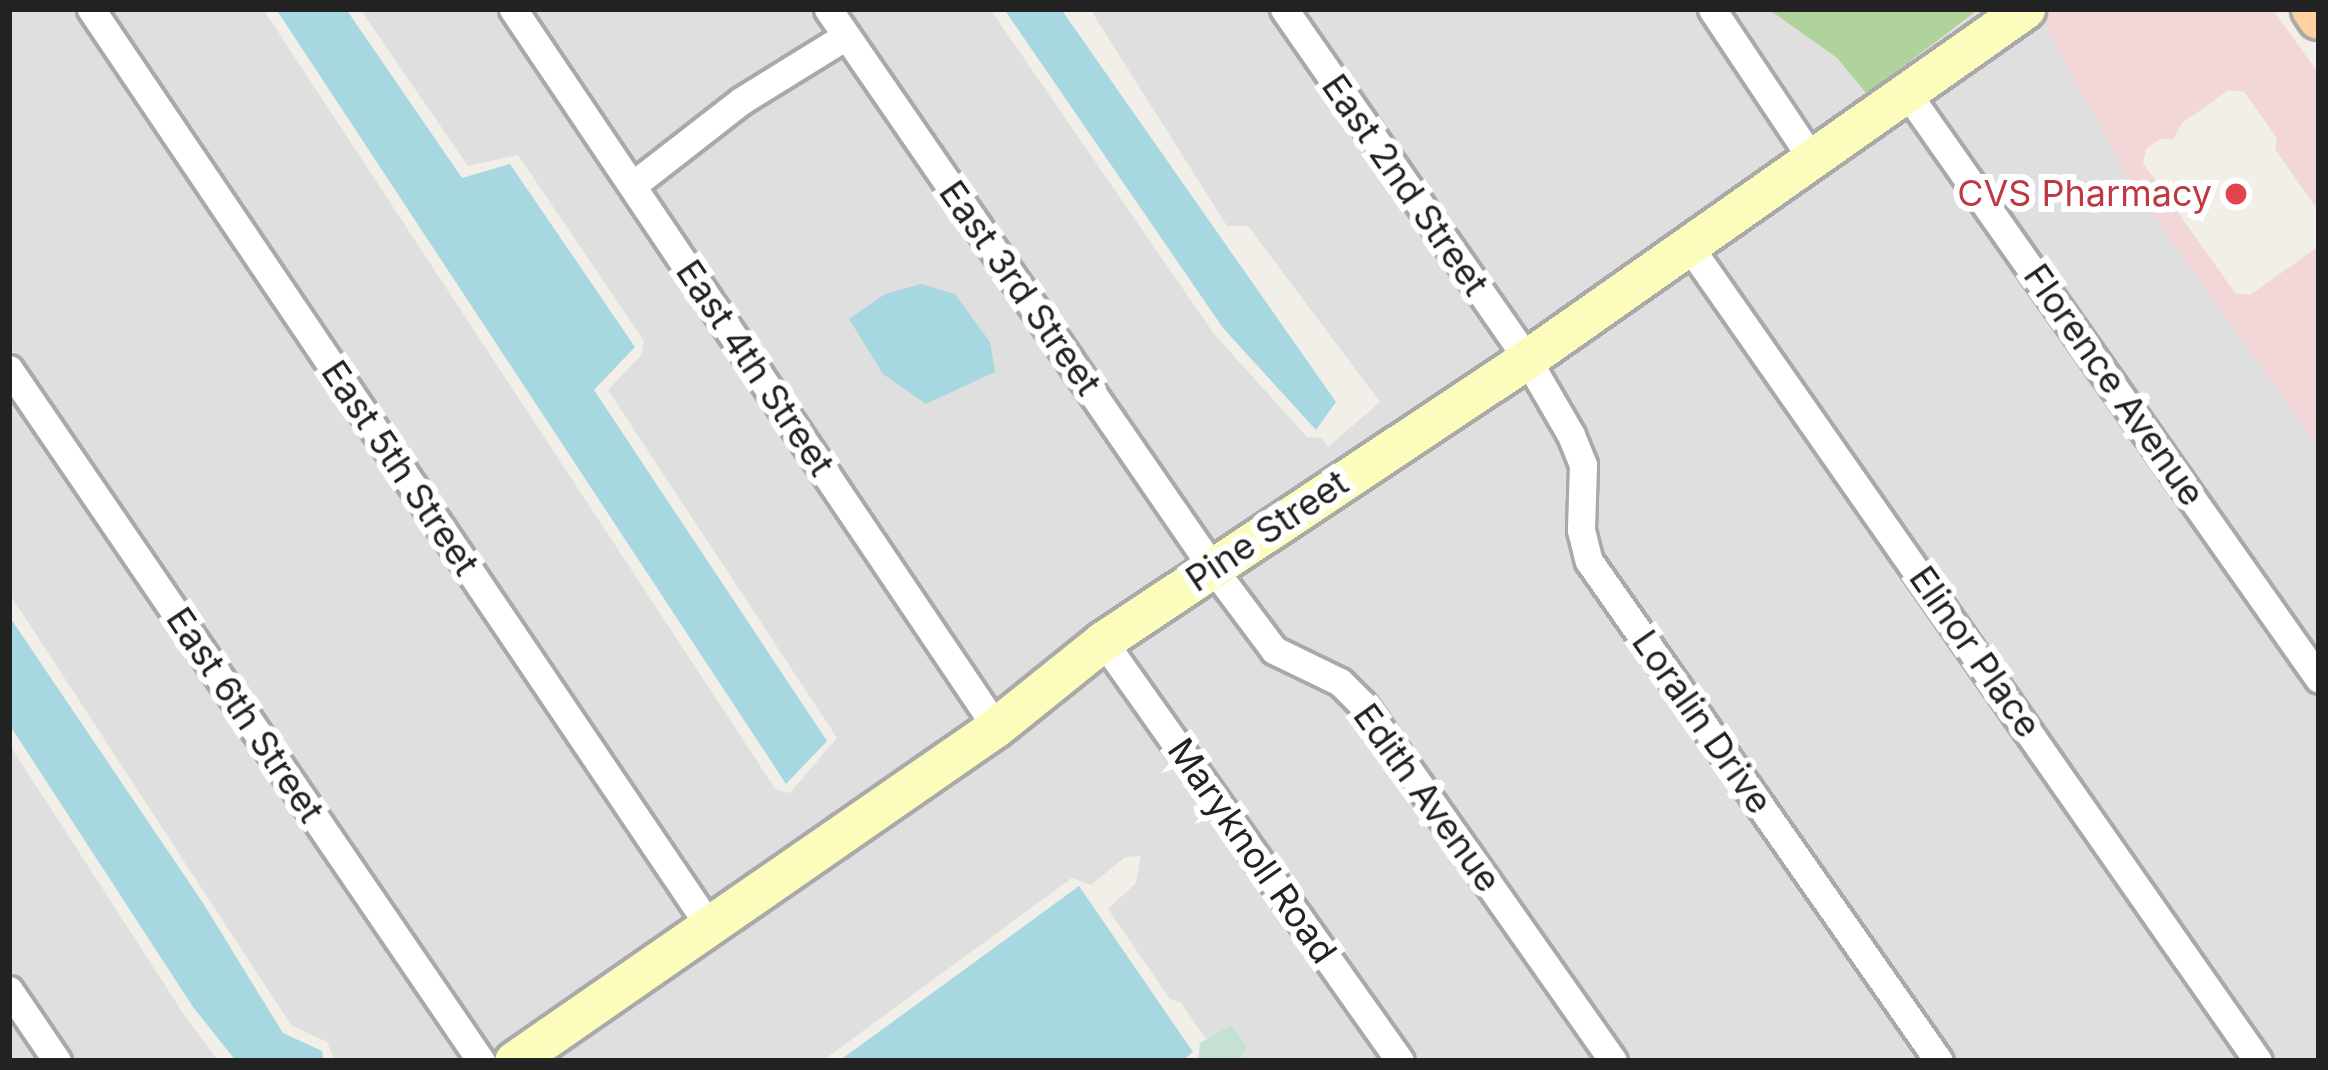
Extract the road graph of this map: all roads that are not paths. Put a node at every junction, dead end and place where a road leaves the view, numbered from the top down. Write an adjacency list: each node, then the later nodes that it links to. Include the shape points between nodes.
1 (92, 9): 20 (street, East 5th Street)
2 (513, 9): 12 (street, East 4th Street)
3 (828, 9): 9 (street, East 3rd Street)
4 (1285, 9): 14 (street, East 2nd Street)
5 (1712, 9): 11 (street)
6 (2025, 9): 10 (main road, Pine Street)
7 (2313, 9): 8 (main road)
8 (2319, 18)
9 (846, 36): 12 (street, via 741,101); 16 (street, East 3rd Street)
10 (1907, 93): 11 (main road, Pine Street); 18 (street, Florence Avenue)
11 (1812, 159): 13 (main road, Pine Street)
12 (633, 185): 19 (street, East 4th Street)
13 (1689, 246): 14 (main road, Pine Street); 28 (street, Elinor Place)
14 (1527, 359): 16 (main road, Pine Street); 27 (street, Loralin Drive, via 1583,465 1588,561)
15 (9, 369): 23 (street, East 6th Street)
16 (1212, 567): 17 (main road, Pine Street); 26 (street, Edith Avenue, via 1274,650 1340,682 1363,705)
17 (1103, 641): 19 (main road, Pine Street); 25 (street, Maryknoll Road)
18 (2319, 679)
19 (996, 727): 20 (main road, Pine Street)
20 (710, 926): 24 (main road, Pine Street)
21 (9, 990): 22 (street)
22 (57, 1061)
23 (482, 1061)
24 (514, 1061)
25 (1400, 1061)
26 (1612, 1061)
27 (1939, 1061)
28 (2258, 1061)

